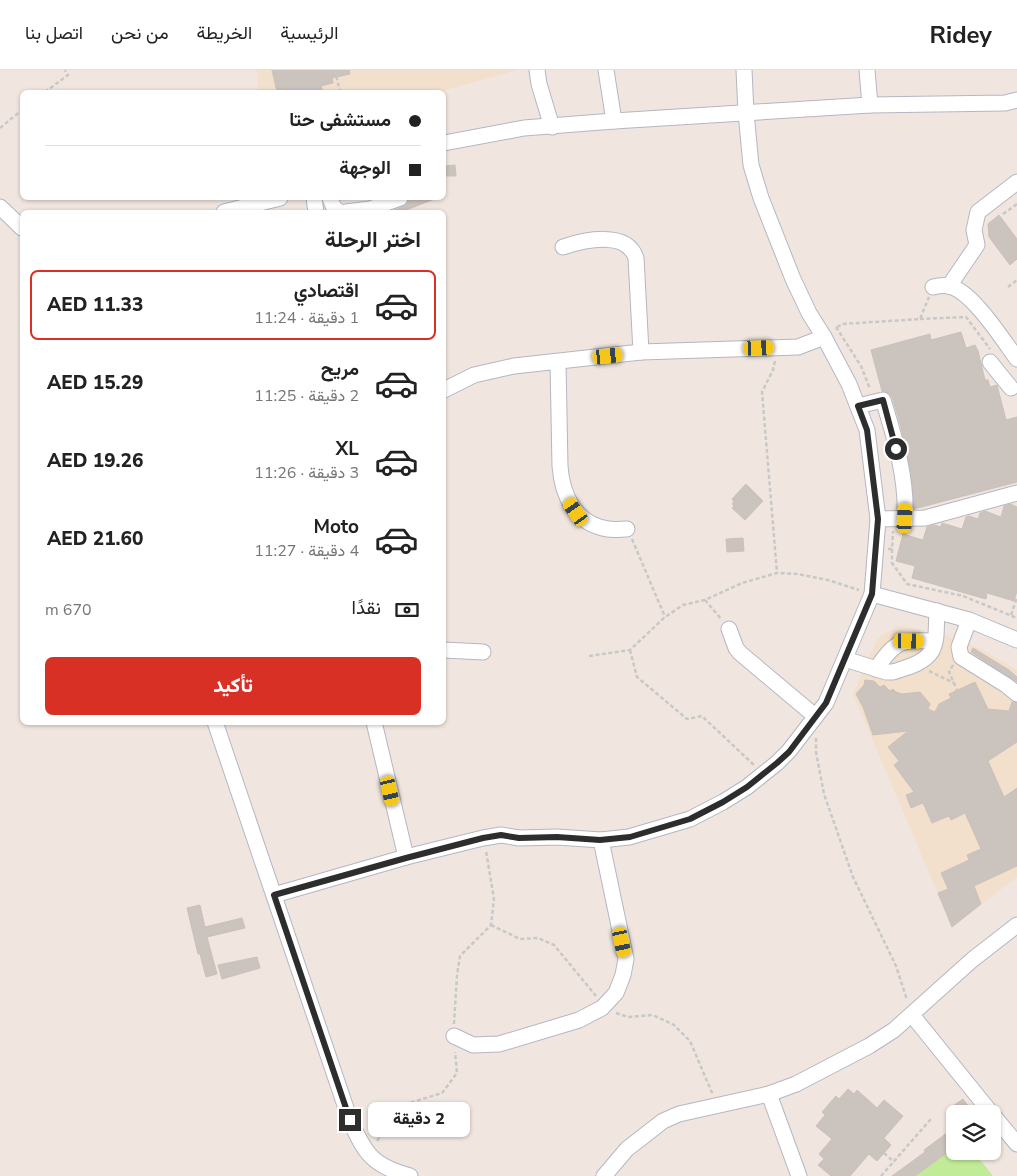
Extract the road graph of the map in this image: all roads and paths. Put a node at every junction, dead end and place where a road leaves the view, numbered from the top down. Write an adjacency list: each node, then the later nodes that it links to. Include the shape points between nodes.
1 (64, 70): 7 (path, via 68,75)
2 (335, 70): 8 (path)
3 (537, 70): 14 (street)
4 (606, 70): 13 (street)
5 (744, 70): 12 (street)
6 (867, 70): 10 (street)
7 (48, 90)
8 (340, 90)
9 (1013, 103): 10 (street)
10 (870, 105): 12 (street)
11 (20, 112): 15 (path)
12 (746, 113): 13 (street); 32 (street, via 751,165 761,198 793,279)
13 (614, 120): 14 (street)
14 (552, 127): 16 (street, via 524,128)
15 (0, 128)
16 (446, 143)
17 (1017, 182): 28 (street, via 978,212 974,230 977,245)
18 (266, 200): 22 (street)
19 (395, 200): 23 (street)
20 (1017, 204): 24 (path)
21 (0, 207): 25 (street)
22 (234, 208)
23 (362, 210)
24 (1003, 214)
25 (20, 225)
26 (563, 247): 34 (street, via 583,241 620,241 631,247 636,258)
27 (1017, 280): 30 (path)
28 (949, 286): 29 (street); 36 (street, via 963,292 974,303)
29 (933, 287): 31 (path)
30 (1008, 287)
31 (920, 319): 32 (path, via 843,324); 35 (path, via 966,316)
32 (824, 337): 33 (street, via 798,347); 40 (street)
33 (778, 347): 34 (street); 46 (path, via 773,370 762,392)
34 (641, 352): 37 (street)
35 (992, 358): 39 (street)
36 (1017, 359)
37 (558, 362): 38 (street, via 514,366 474,375); 44 (street, via 561,483 567,498 576,512 590,524 608,529)
38 (446, 389)
39 (1015, 389)
40 (858, 406): 42 (street, via 883,400 893,432 906,500); 43 (street, via 867,430)
41 (1017, 493): 42 (street, via 925,518)
42 (905, 518): 43 (street)
43 (878, 519): 47 (street)
44 (627, 529): 52 (path)
45 (892, 549): 51 (path, via 892,563 908,584 962,596)
46 (777, 573): 47 (path, via 828,580); 49 (path, via 742,583)
47 (872, 594): 50 (street); 63 (street)
48 (1017, 597): 51 (path)
49 (705, 600): 52 (path, via 683,605); 55 (path)
50 (937, 611): 54 (street); 57 (street)
51 (1011, 615): 53 (path)
52 (665, 617): 59 (path)
53 (1017, 618)
54 (969, 620): 56 (street); 61 (street, via 960,643)
55 (728, 629): 69 (street, via 740,653)
56 (1017, 640)
57 (935, 641): 64 (street, via 932,652); 65 (street, via 900,643 888,652)
58 (446, 650): 60 (street)
59 (630, 650): 62 (path); 72 (path, via 637,677 687,719 702,716)
60 (482, 652)
61 (960, 653): 66 (path, via 949,672); 68 (street, via 964,659)
62 (589, 656)
63 (845, 659): 65 (street); 69 (street, via 826,703)
64 (919, 663): 65 (street, via 892,672); 66 (path)
65 (876, 669)
66 (954, 683): 67 (path)
67 (957, 690)
68 (1017, 694)
69 (815, 716): 72 (street, via 789,752); 78 (path, via 816,752 824,794 853,877 896,966)
70 (216, 725): 76 (street)
71 (375, 725): 75 (street)
72 (763, 774): 74 (street, via 723,802 690,819 630,837)
73 (483, 838): 74 (street, via 501,835); 75 (street); 79 (path, via 494,899 492,925 460,956)
74 (600, 840): 79 (street, via 626,959 616,993 602,1008 579,1020 499,1044 473,1045)
75 (406, 858): 76 (street)
76 (274, 895): 85 (street, via 350,1120)
77 (1017, 925): 78 (street)
78 (912, 1014): 80 (street, via 869,1046 796,1084); 81 (street)
79 (454, 1036): 85 (path, via 457,1073 442,1093 406,1104)
80 (769, 1094): 89 (street, via 679,1114 663,1121 627,1148); 90 (street)
81 (985, 1105)
82 (930, 1119): 87 (path)
83 (1001, 1125): 84 (street)
84 (1017, 1144)
85 (368, 1153): 88 (street, via 381,1166)
86 (884, 1153): 87 (path)
87 (894, 1162): 91 (path)
88 (410, 1176)
89 (604, 1176)
90 (799, 1176)
91 (881, 1176)

